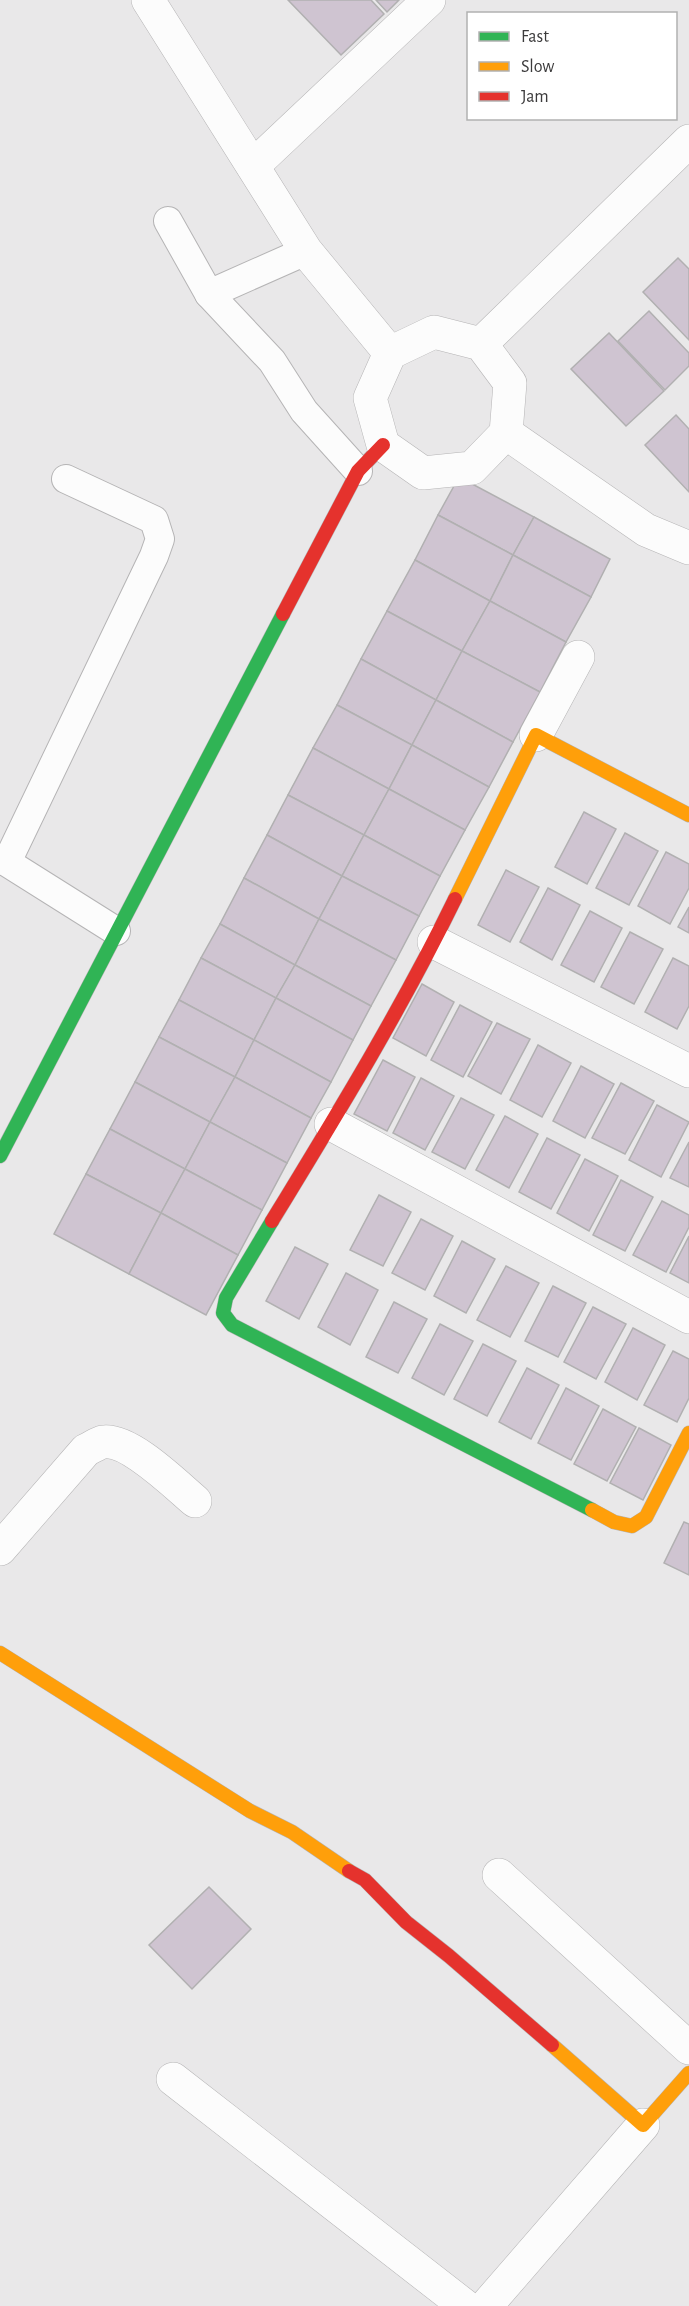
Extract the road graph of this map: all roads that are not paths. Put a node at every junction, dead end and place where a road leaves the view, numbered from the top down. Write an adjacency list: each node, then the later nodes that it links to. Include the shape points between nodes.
1 (148, 0): 4 (street)
2 (429, 0): 4 (street)
3 (689, 141): 8 (street)
4 (253, 166): 6 (street)
5 (168, 221): 7 (lane)
6 (306, 251): 7 (lane); 9 (street)
7 (209, 294): 12 (lane, via 272,361 304,411)
8 (481, 344): 9 (street, via 434,332); 10 (street, via 510,383)
9 (390, 353): 11 (street, via 370,398)
10 (506, 433): 11 (street, via 472,468 423,473); 14 (street, via 646,530)
11 (383, 446): 12 (street)
12 (358, 471): 19 (street)
13 (66, 479): 18 (lane, via 154,520 160,539)
14 (685, 539)
15 (578, 657): 16 (street)
16 (536, 735): 17 (street); 20 (street)
17 (689, 815)
18 (3, 860): 19 (lane)
19 (116, 931): 23 (street)
20 (434, 942): 21 (street); 22 (street)
21 (689, 1071)
22 (331, 1124): 24 (street); 25 (street, via 226,1298 223,1313 232,1325 614,1522 632,1526 646,1517)
23 (0, 1156)
24 (689, 1317)
25 (689, 1433)
26 (195, 1501): 27 (street, via 145,1459 121,1445 104,1442 86,1450)
27 (0, 1549)
28 (0, 1653): 33 (street, via 365,1880 406,1922)
29 (689, 2034): 30 (street, via 499,1875)
30 (689, 2048)
31 (689, 2073): 33 (street)
32 (173, 2079): 34 (street)
33 (643, 2125): 35 (street)
34 (465, 2306)
35 (486, 2306)

